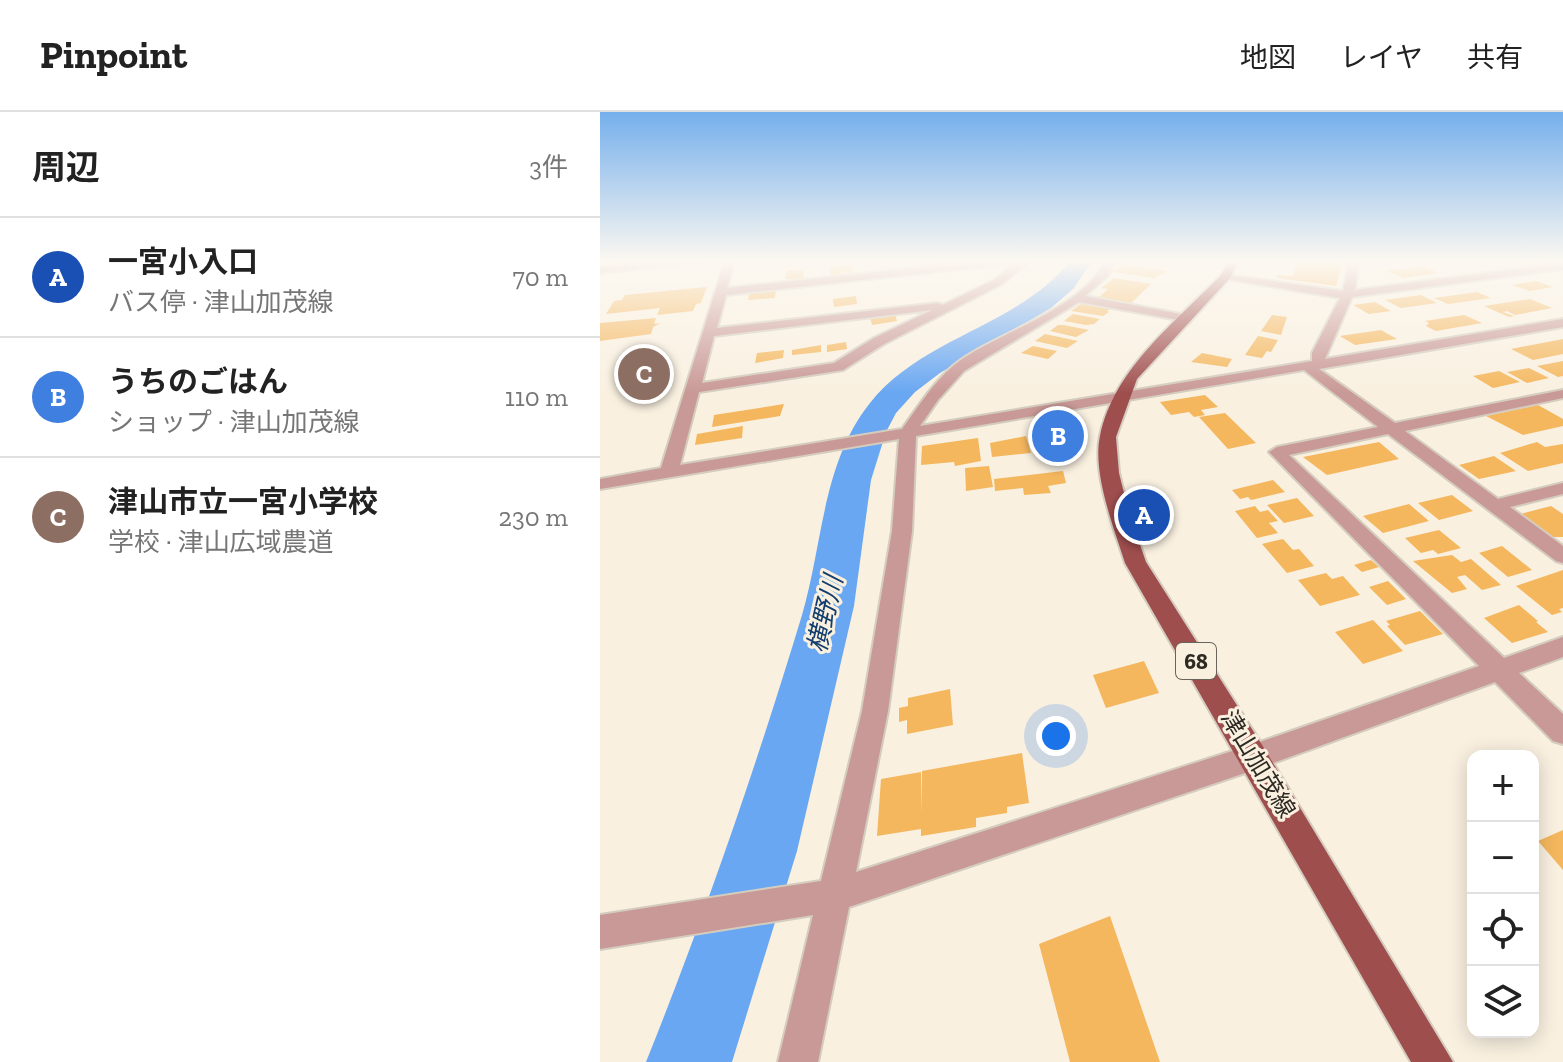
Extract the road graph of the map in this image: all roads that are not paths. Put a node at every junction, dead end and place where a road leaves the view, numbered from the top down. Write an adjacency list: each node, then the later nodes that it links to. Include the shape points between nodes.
1 (717, 304): 10 (street)
2 (956, 304): 7 (street)
3 (1068, 304): 16 (street, via 959,368)
4 (1110, 304): 8 (street)
5 (1199, 304): 8 (main road, 津山加茂線 / 68)
6 (1341, 304): 11 (street)
7 (951, 307): 10 (street); 12 (street, via 838,367)
8 (1186, 319): 14 (main road, 津山加茂線 / 68, via 1140,365)
9 (1563, 323): 11 (street)
10 (709, 333): 12 (street)
11 (1313, 366): 14 (street); 15 (street)
12 (696, 388): 17 (street)
13 (1563, 394): 15 (street)
14 (1123, 395): 16 (street); 25 (main road, 津山加茂線 / 68, via 1108,437 1110,473 1136,563)
15 (1390, 428): 20 (street); 23 (street, via 1277,452)
16 (907, 432): 17 (street); 26 (street, via 902,531 878,696)
17 (669, 472): 18 (street)
18 (600, 484)
19 (1563, 488): 20 (street)
20 (1496, 505): 21 (street)
21 (1563, 556)
22 (1563, 647): 23 (street)
23 (1499, 670): 24 (street); 25 (street)
24 (1563, 732)
25 (1254, 757): 26 (street); 29 (main road, 津山加茂線 / 68)
26 (836, 895): 27 (street); 28 (street)
27 (600, 932)
28 (798, 1062)
29 (1433, 1062)

